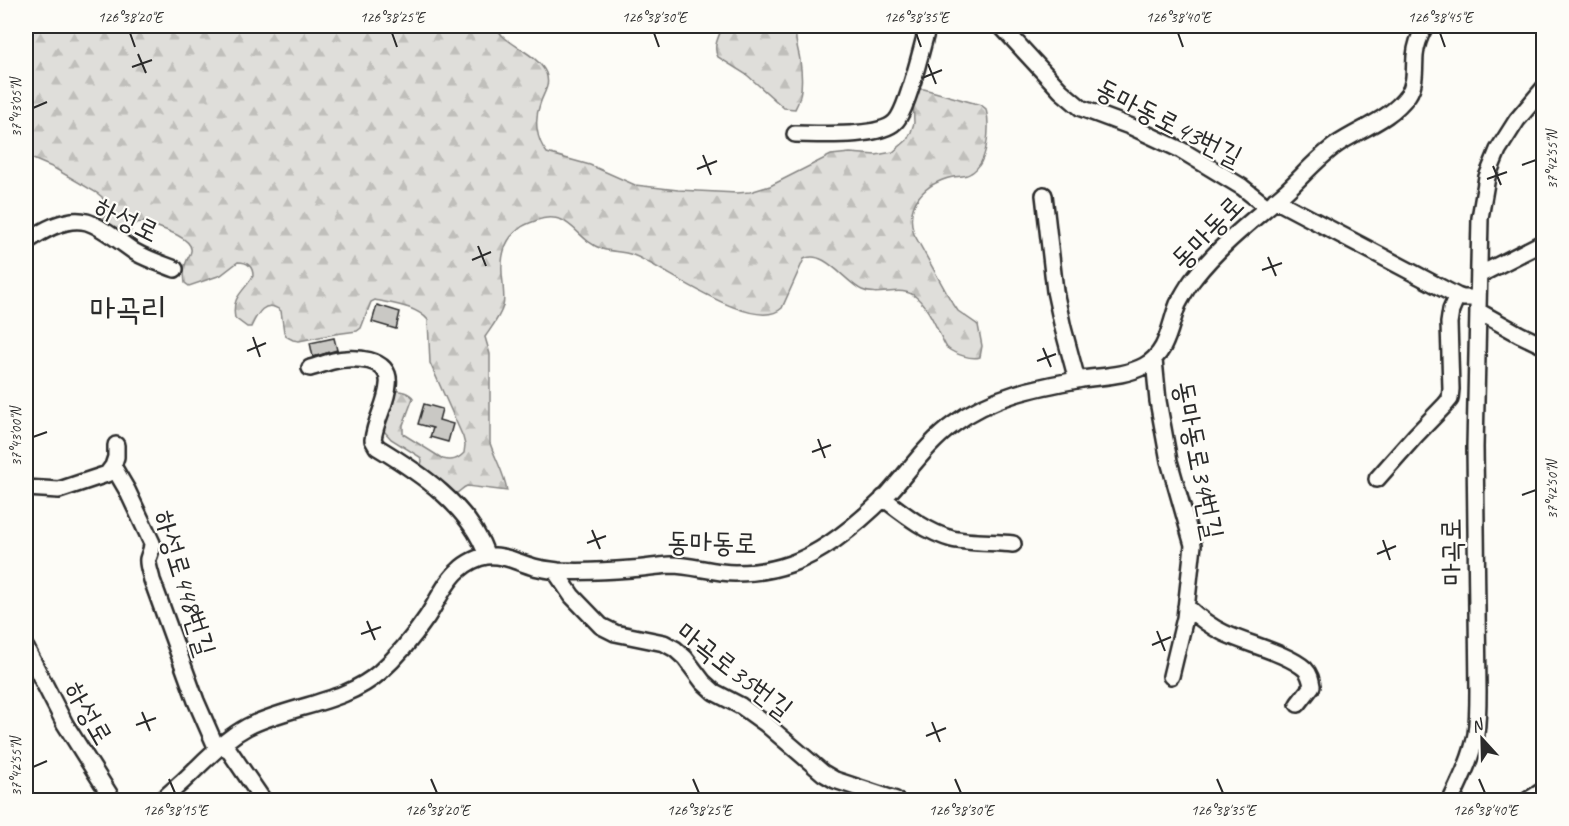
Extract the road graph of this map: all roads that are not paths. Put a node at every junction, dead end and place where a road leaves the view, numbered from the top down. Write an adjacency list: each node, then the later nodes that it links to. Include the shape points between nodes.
1 (928, 26): 5 (street, via 906,103 896,122 872,132)
2 (1001, 26): 7 (street, 동마동로43번길, via 1081,108 1181,150)
3 (1425, 26): 7 (street, 동마동로, via 1415,51 1413,87 1399,106 1335,146)
4 (1544, 88): 11 (street, 마곡로, via 1508,133 1487,177 1480,218)
5 (795, 134)
6 (1044, 195): 17 (street, via 1055,291)
7 (1271, 204): 12 (street, 동마동로); 15 (street, 동마동로, via 1195,277 1184,292 1162,351)
8 (26, 242): 10 (street, 하성로, via 60,224 87,222 139,254)
9 (1544, 242): 11 (street)
10 (174, 269)
11 (1479, 275): 13 (street, 마곡로)
12 (1457, 296): 13 (street); 20 (street, via 1449,322 1450,399)
13 (1478, 304): 14 (street, via 1519,334); 36 (street, 마곡로, via 1478,720 1469,760)
14 (1544, 346)
15 (1154, 360): 17 (street, 동마동로, via 1126,373); 26 (street, 동마동로34번길, via 1169,461 1193,544)
16 (310, 368): 24 (street, via 354,358 382,366 389,384 373,440 377,447 447,498 472,526)
17 (1077, 380): 22 (street, 동마동로, via 1012,394 958,420 927,446)
18 (116, 445): 19 (street)
19 (113, 466): 21 (street, via 107,474 76,486 59,490); 30 (street, 하성로448번길, via 152,543 148,566 152,580 196,701)
20 (1377, 479)
21 (26, 488)
22 (883, 498): 23 (street, via 947,537); 25 (street, 동마동로, via 835,539 810,555 777,567 734,573 672,565)
23 (1013, 544)
24 (486, 556): 25 (street); 30 (street, via 469,562 454,574 403,648 377,675 346,693 263,720)
25 (555, 571): 35 (street, 마곡로35번길, via 601,626 675,649 714,692 766,724 823,773)
26 (1186, 606): 28 (street, 동마동로34번길); 29 (street, via 1206,624 1307,671 1312,686)
27 (26, 648): 32 (street, 하성로, via 64,724)
28 (1171, 676)
29 (1298, 704)
30 (221, 746): 33 (street); 34 (street, 하성로448번길)
31 (1544, 790): 37 (street)
32 (112, 801)
33 (162, 801)
34 (263, 801)
35 (896, 801)
36 (1451, 801)
37 (1528, 801)

